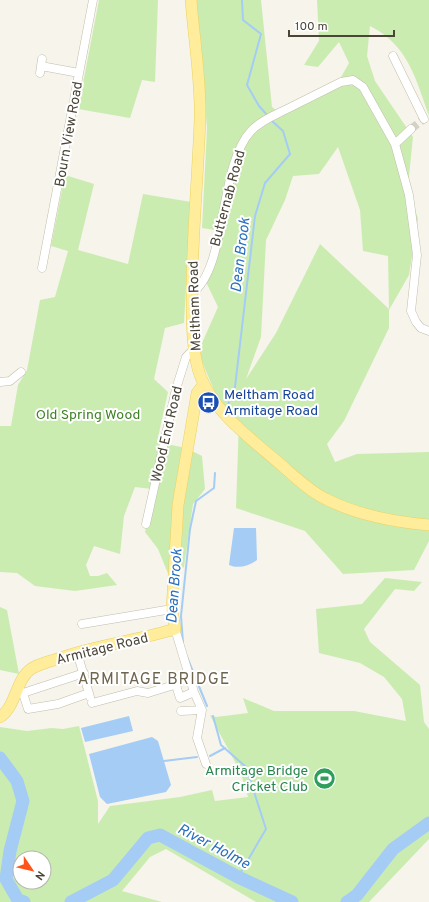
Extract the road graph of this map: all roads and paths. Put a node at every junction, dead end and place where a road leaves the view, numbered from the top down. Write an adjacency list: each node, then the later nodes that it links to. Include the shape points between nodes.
1 (94, 0): 5 (street, Bourn View Road)
2 (191, 0): 10 (main road, Meltham Road, via 200,118)
3 (393, 56): 6 (street)
4 (41, 66): 5 (street)
5 (79, 73): 9 (street, Bourn View Road)
6 (424, 119)
7 (411, 129): 8 (street)
8 (395, 144): 10 (street, Butternab Road, via 363,87 353,80 341,82 251,130 242,142 233,167 209,268 201,287); 11 (street, Butternab Road, via 409,195 417,255 411,311 421,328)
9 (42, 268)
10 (192, 293): 12 (main road, Meltham Road)
11 (429, 331)
12 (194, 349): 15 (main road, Meltham Road); 16 (street, Wood End Road, via 186,358 176,389)
13 (20, 372): 14 (street, via 10,381)
14 (0, 382)
15 (204, 384): 17 (main road, Meltham Road, via 220,408 240,429 297,479 325,499 358,512); 18 (main road, via 197,393 178,505)
16 (146, 524)
17 (429, 525)
18 (172, 609): 19 (street); 20 (main road)
19 (82, 624)
20 (175, 629): 21 (main road, Armitage Road); 24 (street)
21 (77, 652): 22 (street); 23 (main road, Armitage Road, via 32,669 28,672)
22 (84, 673): 23 (street); 25 (street)
23 (20, 691): 25 (street, via 28,709 58,704); 28 (main road, Armitage Road)
24 (194, 692): 25 (street, via 180,698 174,684 148,693 137,691 92,705); 26 (street)
25 (89, 693)
26 (202, 710): 27 (street); 29 (street, via 197,738)
27 (181, 711)
28 (0, 718)
29 (206, 764)

